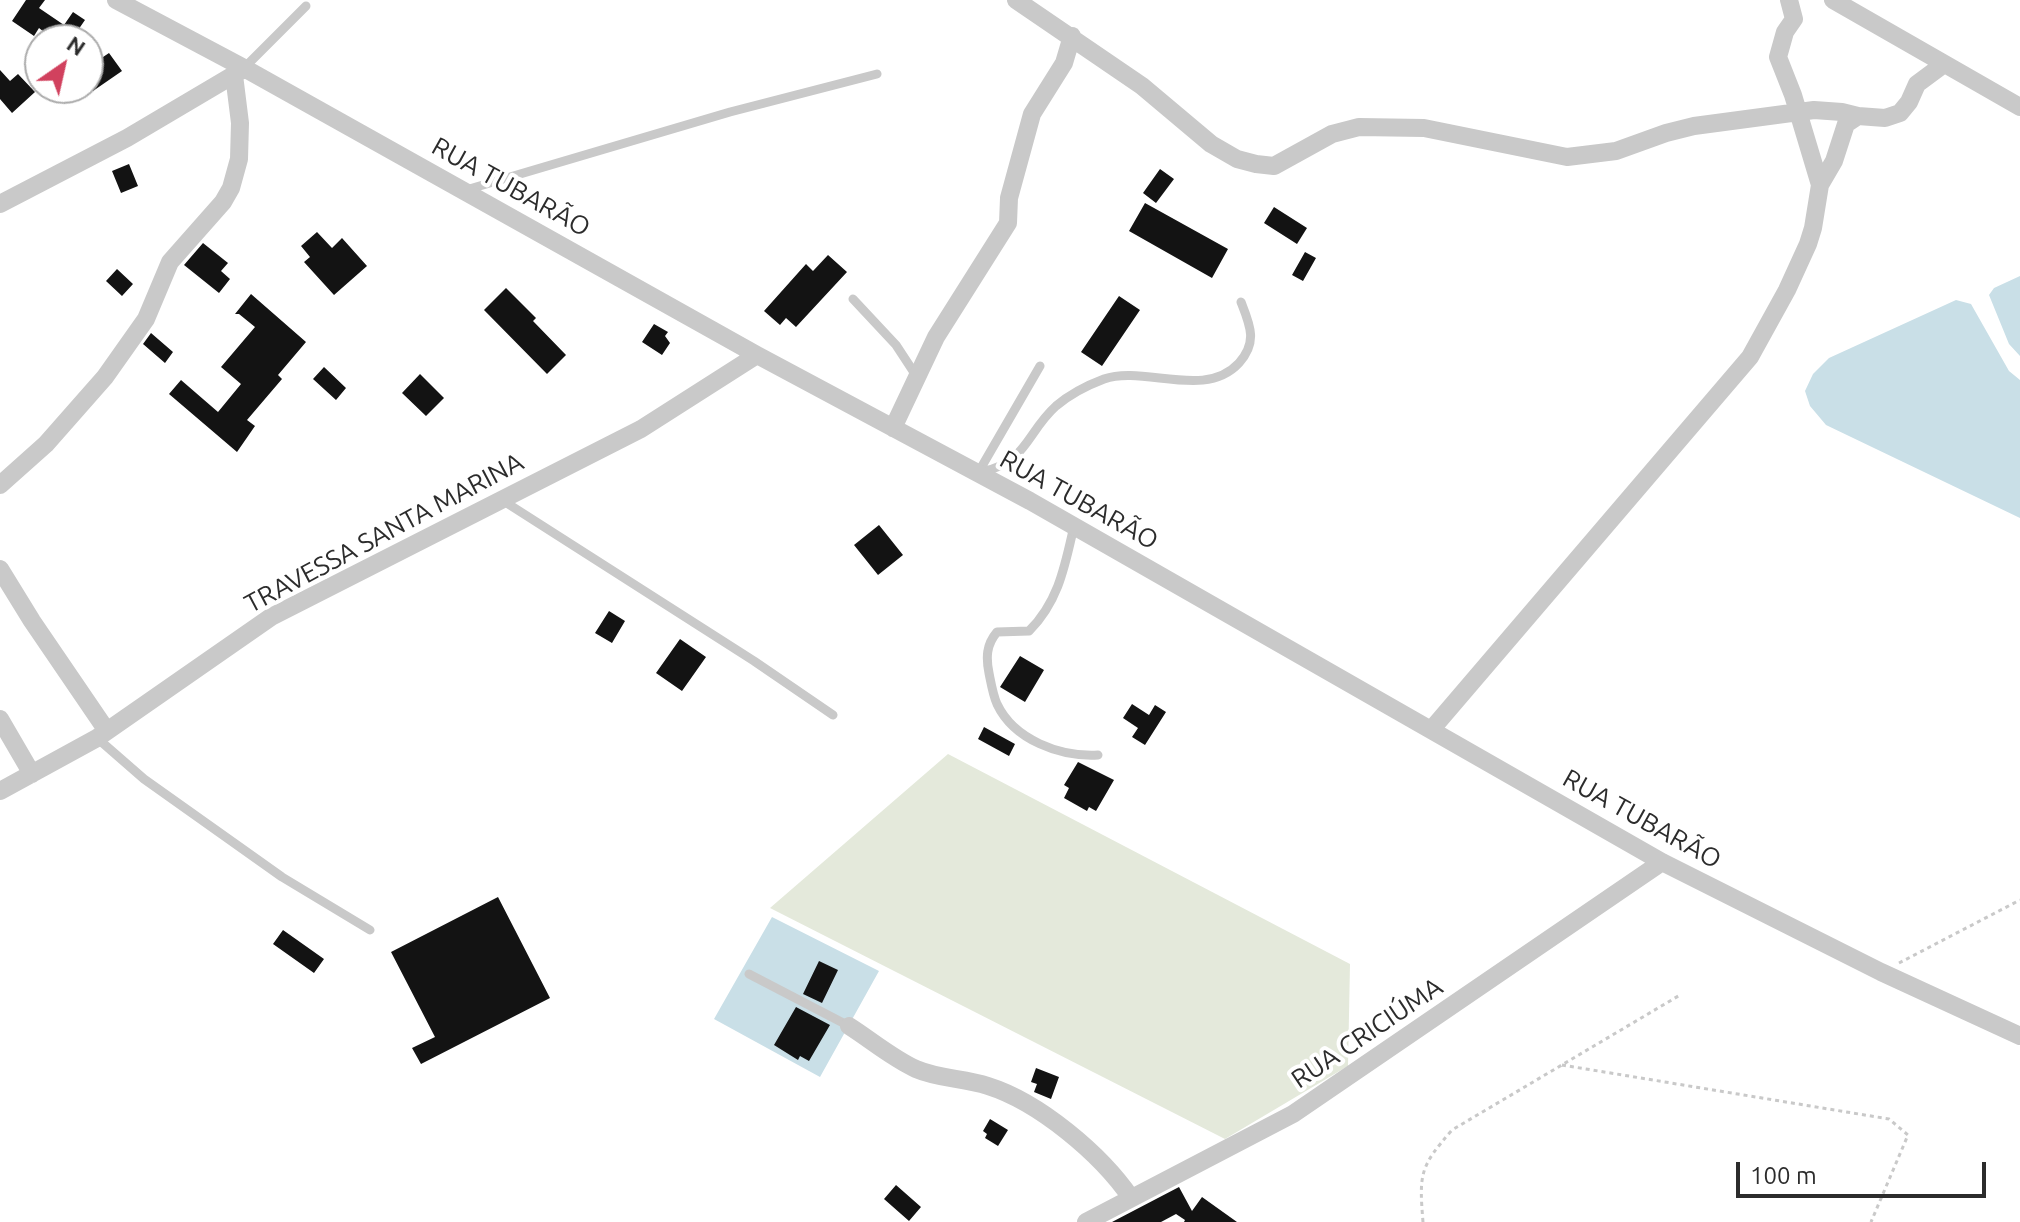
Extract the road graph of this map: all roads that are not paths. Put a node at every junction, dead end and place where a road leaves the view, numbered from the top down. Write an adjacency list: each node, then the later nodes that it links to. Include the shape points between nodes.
1 (116, 0): 8 (street, RUA TUBARÃO)
2 (1016, 0): 6 (street)
3 (1789, 0): 11 (street, via 1794,19 1778,57)
4 (1833, 0): 7 (street)
5 (306, 6): 8 (lane)
6 (1072, 36): 11 (street, via 1211,144 1237,159 1274,166 1332,134 1359,127 1424,128 1567,157 1616,151 1694,126); 20 (street, via 1064,63 1032,114 1006,229 936,337)
7 (1944, 64): 10 (street); 12 (street, via 1917,84 1900,113)
8 (239, 72): 14 (street, RUA TUBARÃO); 15 (street); 23 (street, via 239,159 223,202 170,262 146,319 105,377 46,444)
9 (877, 74): 14 (lane)
10 (2020, 107)
11 (1798, 113): 12 (street, via 1826,110); 13 (street)
12 (1858, 116): 13 (street, via 1846,124)
13 (1820, 185): 29 (street, via 1808,244 1750,357)
14 (463, 191): 18 (street, RUA TUBARÃO)
15 (0, 204)
16 (853, 299): 20 (lane, via 907,358)
17 (1241, 302): 22 (lane, via 1253,333 1248,349 1226,373 1185,380 1117,375 1099,381 1057,405 1017,457)
18 (757, 355): 21 (street, RUA TUBARÃO); 24 (street, TRAVESSA SANTA MARINA, via 641,429)
19 (1040, 366): 22 (lane)
20 (917, 377): 21 (street)
21 (893, 428): 22 (street, RUA TUBARÃO)
22 (978, 473): 25 (street, RUA TUBARÃO)
23 (0, 485)
24 (502, 500): 27 (lane); 30 (street, TRAVESSA SANTA MARINA, via 271,617)
25 (1074, 526): 29 (street, RUA TUBARÃO); 31 (lane, via 1048,609 1029,631 997,632 986,656 997,704 1009,722 1059,753)
26 (0, 569): 30 (street)
27 (833, 715)
28 (0, 719): 32 (street)
29 (1431, 730): 34 (street, RUA TUBARÃO)
30 (102, 735): 32 (street, TRAVESSA SANTA MARINA); 35 (lane, via 144,779 282,877)
31 (1098, 755)
32 (32, 774): 33 (street, TRAVESSA SANTA MARINA)
33 (0, 791)
34 (1662, 862): 38 (street, RUA TUBARÃO); 39 (street, RUA CRICIÚMA, via 1293,1114)
35 (370, 930)
36 (749, 974): 37 (lane)
37 (849, 1026): 39 (street, via 918,1070 1013,1096 1095,1156)
38 (2020, 1036)
39 (1131, 1198): 40 (street, RUA CRICIÚMA)
40 (1086, 1222)

